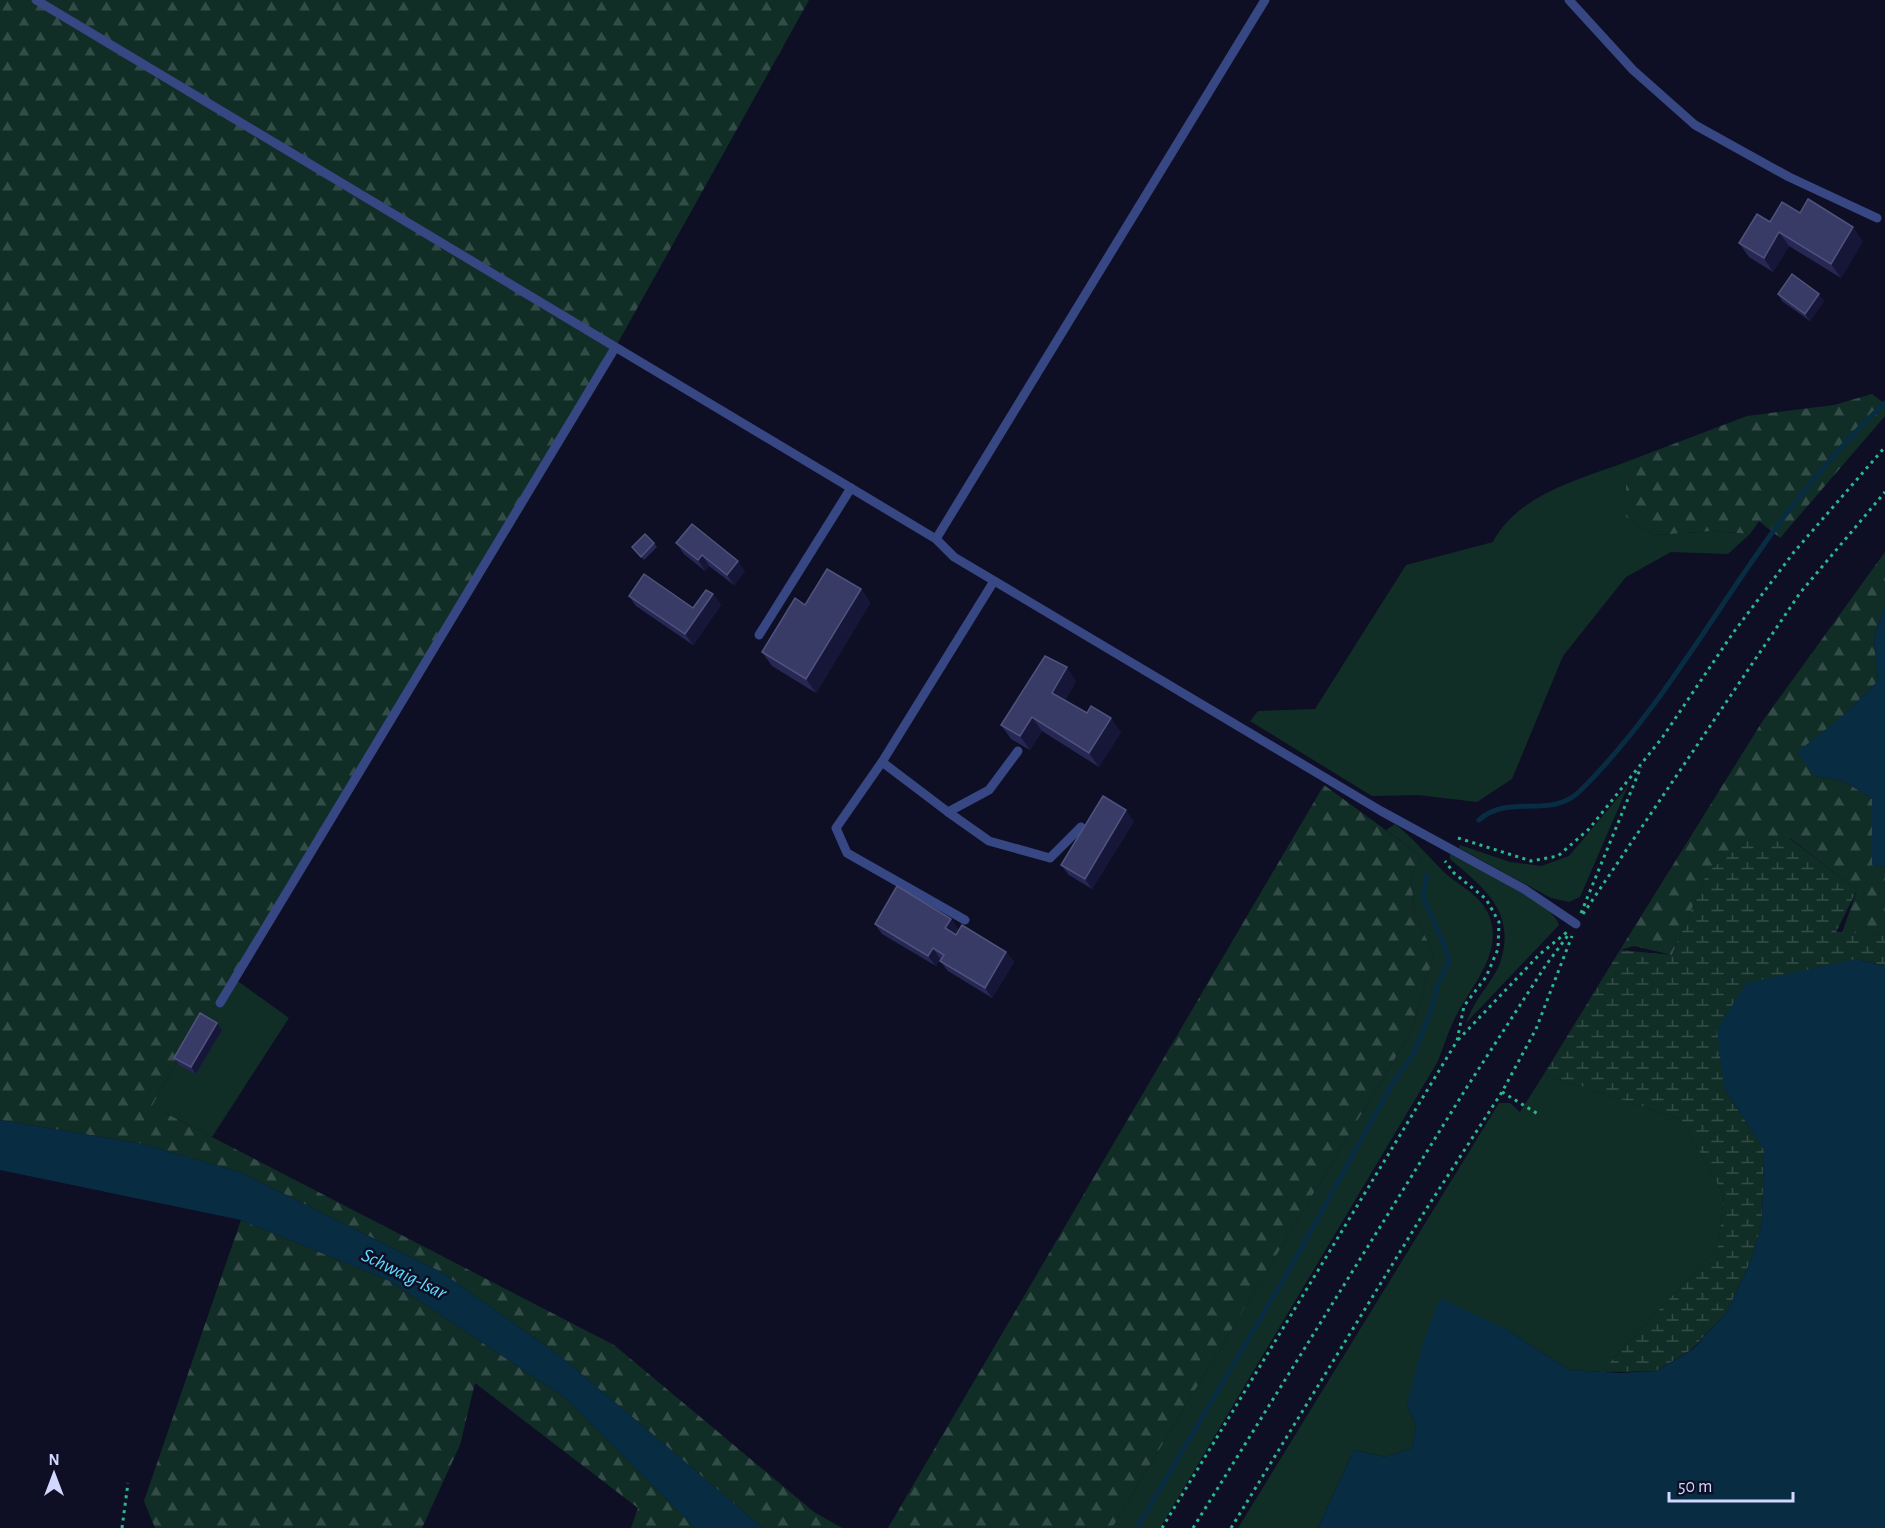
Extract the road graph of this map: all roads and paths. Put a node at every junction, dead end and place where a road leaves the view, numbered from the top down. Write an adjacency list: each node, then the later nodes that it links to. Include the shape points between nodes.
1 (36, 0): 5 (lane)
2 (1264, 0): 9 (lane)
3 (1569, 0): 4 (lane, via 1633,70 1695,125 1789,177)
4 (1877, 218)
5 (615, 348): 7 (lane); 20 (lane)
6 (1885, 447): 17 (path, via 1794,552 1662,738 1589,829 1558,856 1531,861 1463,838)
7 (850, 488): 9 (lane); 11 (lane)
8 (1885, 492): 19 (path, via 1800,593)
9 (936, 539): 10 (lane, via 954,557)
10 (994, 580): 13 (lane); 16 (lane)
11 (759, 635)
12 (1018, 751): 14 (lane, via 989,790)
13 (882, 762): 14 (lane); 18 (lane, via 836,828 847,853)
14 (948, 812): 15 (lane, via 989,841 1050,858)
15 (1081, 827)
16 (1429, 838): 19 (lane, via 1524,889); 25 (path, via 1454,873 1486,898 1499,922 1498,949 1486,977 1464,1006 1457,1041)
17 (1452, 838)
18 (965, 920)
19 (1576, 924): 21 (path, via 1536,1029); 26 (path, via 1467,1087)
20 (220, 1003)
21 (1502, 1092): 22 (path); 27 (path, via 1425,1210)
22 (1538, 1114)
23 (128, 1483): 24 (path)
24 (122, 1528)
25 (1162, 1528)
26 (1193, 1528)
27 (1231, 1528)

